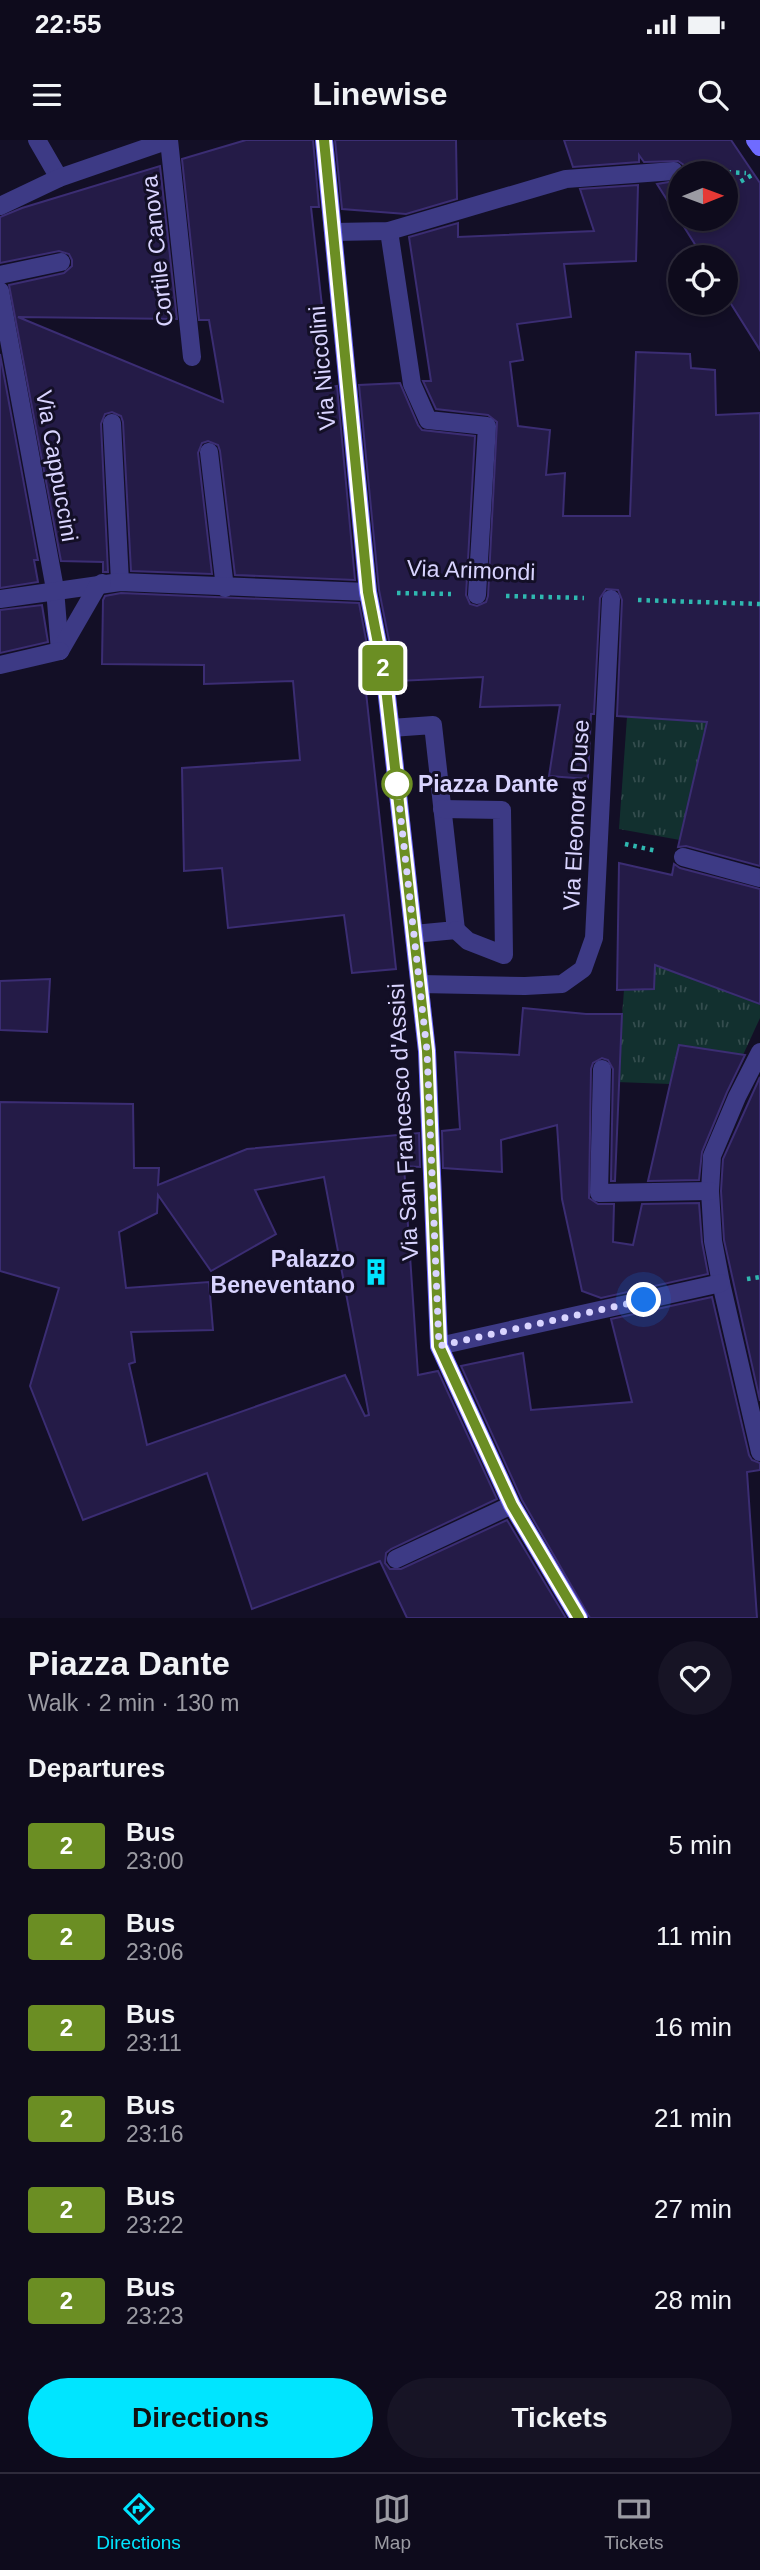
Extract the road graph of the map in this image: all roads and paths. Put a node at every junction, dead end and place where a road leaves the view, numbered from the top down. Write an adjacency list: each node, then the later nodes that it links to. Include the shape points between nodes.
1 (37, 140): 9 (street)
2 (324, 140): 13 (street, Via Niccolini)
3 (755, 140): 5 (street)
4 (160, 142): 9 (street); 17 (street, Cortile Canova)
5 (760, 147)
6 (668, 171): 12 (street, via 566,179)
7 (738, 171): 8 (path)
8 (758, 171): 10 (path)
9 (59, 178): 11 (street)
10 (738, 183)
11 (0, 206)
12 (389, 231): 13 (street); 25 (street, via 412,384 428,420 487,426)
13 (334, 232): 24 (street, Via Niccolini)
14 (61, 262): 15 (street)
15 (0, 275)
16 (0, 292): 23 (street, Via Cappuccini)
17 (192, 358)
18 (112, 423): 20 (street)
19 (209, 452): 22 (street)
20 (120, 582): 21 (street); 22 (street)
21 (102, 583): 23 (street); 29 (street)
22 (225, 587): 24 (street)
23 (55, 589): 26 (street); 29 (street, Via Cappuccini)
24 (368, 592): 25 (path, Via Arimondi); 31 (street, Via San Francesco d'Assisi)
25 (477, 595): 27 (path, Via Arimondi)
26 (0, 599)
27 (611, 599): 28 (path, Via Arimondi); 33 (street, Via Eleonora Duse)
28 (760, 604)
29 (60, 651): 30 (street)
30 (0, 666)
31 (391, 728): 32 (street, via 433,725); 37 (street, Via San Francesco d'Assisi)
32 (442, 809): 36 (street); 36 (street, via 502,810 504,955 468,941)
33 (600, 839): 34 (path); 38 (street, Via Eleonora Duse, via 594,938 583,969 562,984)
34 (683, 857): 35 (street)
35 (760, 878)
36 (456, 930): 37 (street)
37 (414, 934): 38 (street, Via San Francesco d'Assisi)
38 (420, 984): 43 (street, Via San Francesco d'Assisi)
39 (760, 1052): 41 (street, via 712,1156)
40 (602, 1069): 41 (street, via 599,1193)
41 (710, 1191): 42 (street)
42 (721, 1283): 43 (street); 44 (street)
43 (439, 1346): 45 (street, Via San Francesco d'Assisi)
44 (760, 1451)
45 (512, 1505): 46 (street); 47 (street, Via San Francesco d'Assisi)
46 (396, 1559)
47 (579, 1618)

